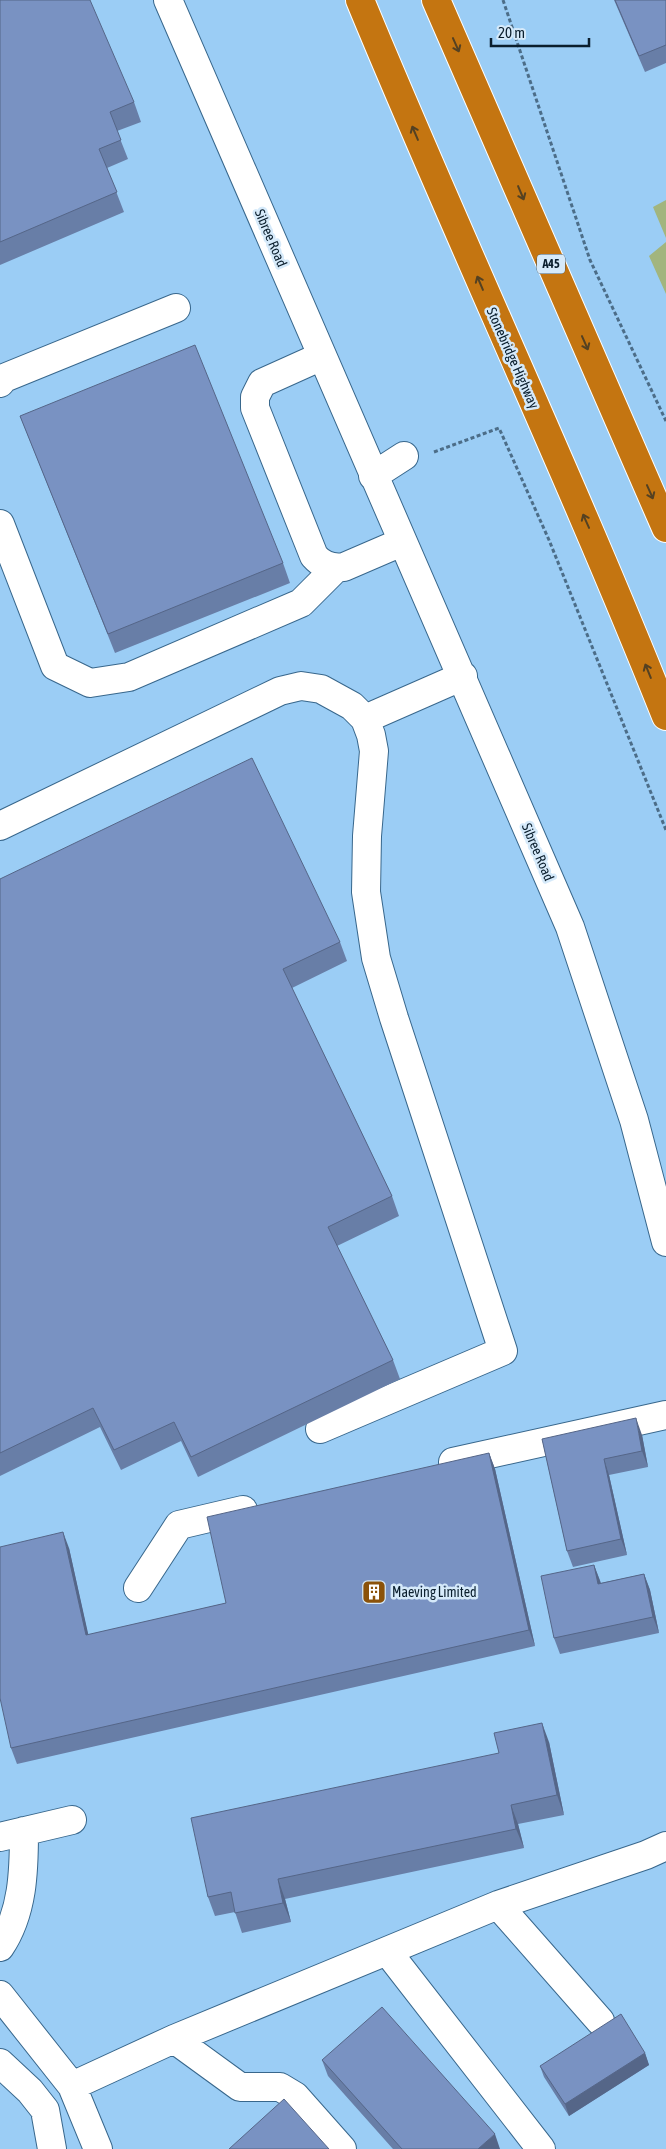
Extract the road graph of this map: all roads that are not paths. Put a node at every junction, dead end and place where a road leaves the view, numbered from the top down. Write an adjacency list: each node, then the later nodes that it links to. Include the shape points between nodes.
1 (168, 0): 5 (lane, Sibree Road)
2 (360, 0): 14 (highway, Stonebridge Highway, one-way to 2, via 608,569 493,313)
3 (436, 0): 10 (highway, A45, one-way to 10)
4 (176, 308): 6 (lane, via 4,378)
5 (322, 356): 8 (lane, Sibree Road); 12 (lane, via 262,383 255,397 256,408 314,556 320,563)
6 (0, 383)
7 (416, 456): 8 (lane)
8 (374, 476): 11 (lane, Sibree Road)
9 (0, 524): 12 (lane, via 55,666 90,683 129,677 301,603)
10 (666, 528)
11 (402, 542): 12 (lane); 13 (lane, Sibree Road)
12 (336, 568)
13 (463, 676): 15 (lane); 17 (lane, Sibree Road, via 570,927 634,1120)
14 (666, 716)
15 (365, 719): 16 (lane, via 352,706 322,689 301,686 280,691); 19 (lane, via 374,751 366,892 376,958 504,1351)
16 (0, 826)
17 (666, 1242)
18 (666, 1415): 20 (lane)
19 (320, 1429)
20 (427, 1468)
21 (265, 1505): 22 (lane, via 179,1525)
22 (138, 1588)
23 (72, 1820): 24 (lane)
24 (12, 1834): 27 (lane, via 24,1868 17,1912)
25 (666, 1846): 26 (lane)
26 (498, 1905): 28 (lane); 30 (lane)
27 (0, 1947)
28 (387, 1951): 31 (lane); 37 (lane)
29 (0, 1996): 33 (lane)
30 (600, 2021)
31 (174, 2039): 33 (lane); 36 (lane, via 240,2087 280,2087 295,2096)
32 (0, 2063): 34 (lane, via 45,2110)
33 (72, 2086): 35 (lane)
34 (52, 2149)
35 (98, 2149)
36 (342, 2149)
37 (541, 2149)

